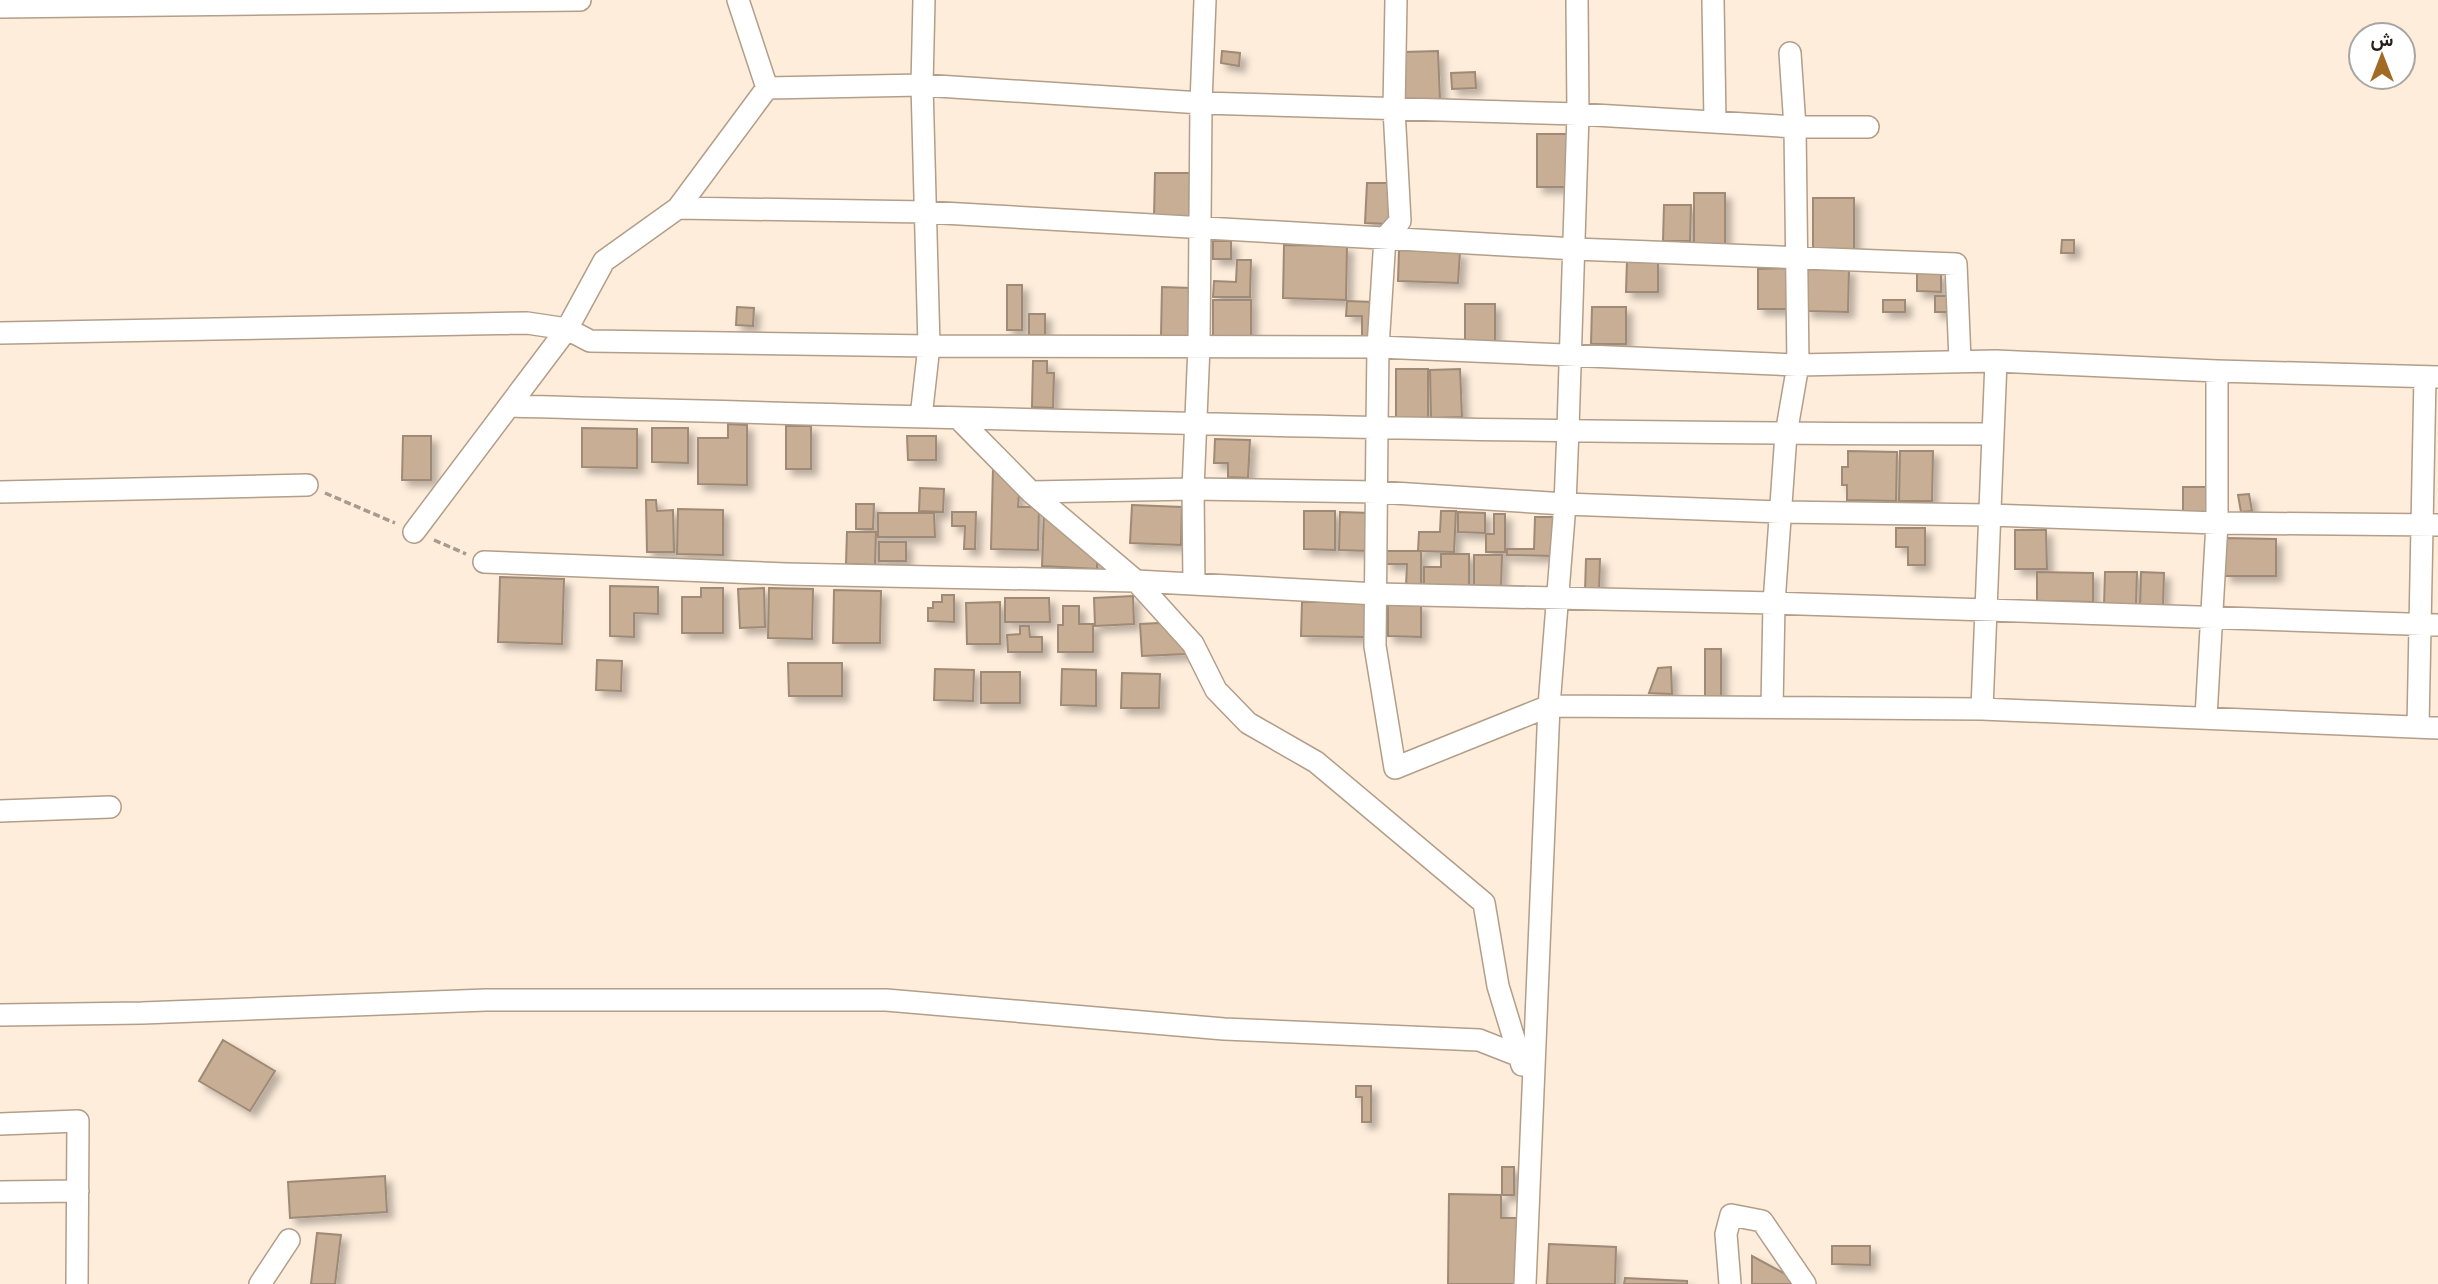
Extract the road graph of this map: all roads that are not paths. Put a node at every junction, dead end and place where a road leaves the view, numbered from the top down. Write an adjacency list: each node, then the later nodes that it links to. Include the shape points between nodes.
1 (570, 0): 2 (street); 9 (street)
2 (580, 0)
3 (738, 0): 14 (street)
4 (924, 0): 13 (street)
5 (1205, 0): 15 (street)
6 (1396, 0): 16 (street)
7 (1577, 0): 17 (street)
8 (1713, 0): 18 (street)
9 (306, 2): 10 (street)
10 (91, 3): 11 (street)
11 (0, 7)
12 (1790, 53): 19 (street)
13 (922, 85): 14 (street); 15 (street); 22 (street)
14 (767, 88): 21 (street)
15 (1201, 103): 16 (street); 23 (street)
16 (1394, 109): 17 (street); 24 (street, via 1400,220)
17 (1578, 114): 18 (street); 25 (street)
18 (1715, 122): 19 (street)
19 (1795, 127): 20 (street); 26 (street)
20 (1868, 127)
21 (678, 208): 22 (street); 27 (street, via 604,261)
22 (925, 212): 23 (street); 29 (street)
23 (1200, 228): 24 (street); 30 (street)
24 (1385, 238): 25 (street); 31 (street)
25 (1575, 249): 26 (street); 32 (street)
26 (1796, 258): 33 (street, via 1956,264); 35 (street)
27 (567, 329): 28 (street, via 527,323); 29 (street, via 590,341); 38 (street)
28 (0, 333)
29 (929, 346): 30 (street); 39 (street)
30 (1199, 346): 31 (street); 41 (street)
31 (1378, 347): 32 (street); 42 (street)
32 (1571, 354): 35 (street); 43 (street)
33 (1960, 360): 34 (street); 35 (street)
34 (1996, 361): 36 (street); 45 (street)
35 (1798, 365): 44 (street)
36 (2217, 370): 37 (street); 54 (street)
37 (2432, 377): 55 (street)
38 (509, 406): 39 (street); 56 (street)
39 (921, 417): 40 (street)
40 (959, 419): 41 (street); 49 (street)
41 (1197, 424): 42 (street); 47 (street)
42 (1377, 427): 43 (street); 50 (street)
43 (1568, 429): 44 (street); 51 (street)
44 (1786, 434): 45 (street); 52 (street)
45 (1992, 434): 53 (street)
46 (306, 485): 48 (street)
47 (1193, 489): 49 (street); 50 (street); 59 (street)
48 (0, 492)
49 (1031, 492): 58 (street)
50 (1378, 492): 51 (street); 60 (street)
51 (1565, 504): 52 (street); 61 (street)
52 (1781, 512): 53 (street); 62 (street)
53 (1989, 515): 54 (street); 63 (street)
54 (2217, 523): 55 (street); 64 (street)
55 (2430, 525): 65 (street)
56 (414, 531)
57 (484, 562): 58 (street, via 786,575)
58 (1136, 581): 59 (street); 74 (street, via 1193,644 1216,690 1248,723 1316,762 1484,903 1498,986)
59 (1194, 584): 60 (street)
60 (1377, 594): 61 (street); 66 (street, via 1375,646 1395,768)
61 (1556, 599): 62 (street); 66 (street)
62 (1774, 603): 63 (street); 67 (street)
63 (1987, 610): 64 (street); 68 (street)
64 (2211, 617): 65 (street); 69 (street)
65 (2429, 625): 70 (street)
66 (1549, 706): 67 (street); 75 (street)
67 (1772, 708): 68 (street)
68 (1982, 709): 69 (street)
69 (2206, 717): 70 (street)
70 (2428, 727)
71 (110, 807): 72 (street)
72 (0, 811)
73 (0, 1015): 74 (street, via 485,1000 886,1000 1224,1029 1479,1040)
74 (1520, 1056): 75 (street)
75 (1532, 1098): 82 (street)
76 (0, 1124): 77 (street, via 78,1121)
77 (78, 1191): 78 (street); 80 (street)
78 (0, 1192)
79 (289, 1240): 81 (street)
80 (77, 1284)
81 (260, 1284)
82 (1525, 1284)
83 (1730, 1284): 84 (street, via 1726,1234 1731,1214 1762,1221)
84 (1806, 1284)

